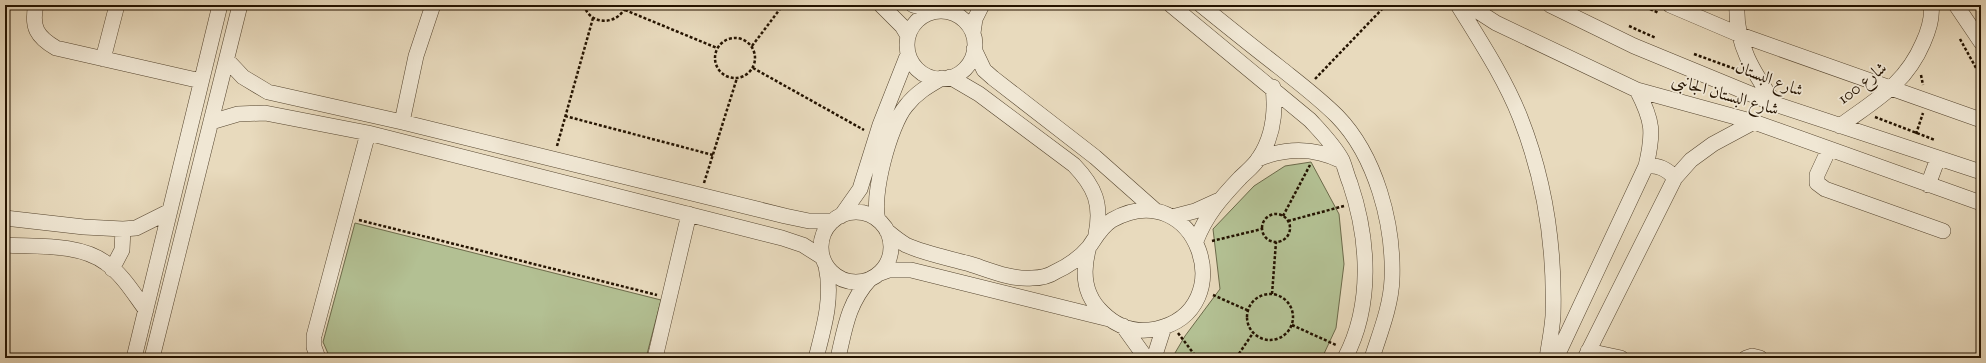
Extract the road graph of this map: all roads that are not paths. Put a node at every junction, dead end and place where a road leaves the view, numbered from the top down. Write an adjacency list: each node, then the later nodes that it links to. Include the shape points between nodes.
1 (36, 5): 27 (street, via 32,20 45,42 56,48)
2 (118, 5): 27 (street)
3 (220, 5): 30 (street)
4 (240, 5): 28 (street)
5 (434, 5): 39 (street, via 416,56)
6 (913, 5): 17 (street)
7 (982, 5): 19 (street, via 975,19)
8 (1171, 5): 25 (street)
9 (1200, 5): 22 (street)
10 (1458, 5): 86 (street, via 1489,55 1520,116 1541,181 1552,249 1553,317)
11 (1468, 5): 34 (street, شارع البستان الجانبى, via 1496,23)
12 (1550, 5): 35 (street, شارع البستان, via 1634,46)
13 (1737, 5): 20 (street)
14 (1932, 5): 33 (street, شارع 100, via 1928,32 1918,56 1905,76)
15 (1956, 5): 23 (street)
16 (886, 7): 21 (street)
17 (944, 9): 19 (street, via 964,20); 21 (street, via 923,16 914,24)
18 (1668, 10): 20 (street, شارع البستان)
19 (973, 33): 24 (street)
20 (1738, 34): 33 (street, شارع البستان); 35 (street, via 1742,47)
21 (908, 36): 26 (street)
22 (1241, 37): 25 (street); 54 (street, via 1306,88 1338,117 1370,166)
23 (1981, 42)
24 (974, 49): 29 (street, via 969,64 957,74); 58 (street, via 978,60 993,78 1095,157)
25 (1229, 52): 31 (street)
26 (908, 54): 29 (street, via 921,72 931,77); 62 (street, via 888,100 860,189)
27 (103, 60): 30 (street)
28 (227, 60): 32 (street, via 243,77); 38 (street)
29 (946, 78): 63 (street, via 915,95 897,120 875,199); 66 (street, via 979,94 1084,175 1093,189 1098,204 1099,219)
30 (201, 81): 57 (street)
31 (1273, 87): 47 (street, via 1272,124 1269,137); 48 (street, via 1310,120 1330,142)
32 (262, 89): 36 (street); 39 (street)
33 (1890, 89): 37 (street, شارع البستان); 41 (street, شارع 100)
34 (1637, 90): 40 (street, شارع البستان الجانبى); 49 (street, via 1647,111 1652,139)
35 (1775, 104): 41 (street, شارع البستان)
36 (256, 113): 38 (street, via 238,114); 42 (street)
37 (1981, 120)
38 (211, 122): 78 (street)
39 (402, 122): 43 (street)
40 (1754, 122): 44 (street, شارع البستان الجانبى); 51 (street, via 1713,144 1691,160)
41 (1840, 126): 46 (street, شارع البستان)
42 (368, 133): 45 (street); 79 (street, via 314,336)
43 (460, 136): 45 (street); 62 (street, via 797,219 815,221)
44 (1829, 149): 52 (street, شارع البستان الجانبى); 65 (street, via 1816,175 1818,183 1825,189)
45 (454, 155): 59 (street)
46 (1938, 158): 50 (street, شارع البستان); 52 (street)
47 (1258, 159): 48 (street, via 1294,149 1318,151); 53 (street)
48 (1342, 161): 56 (street)
49 (1646, 166): 51 (street, via 1660,166); 87 (street)
50 (1981, 172)
51 (1675, 178): 76 (street)
52 (1928, 185): 55 (street, شارع البستان الجانبى)
53 (1217, 201): 60 (street, via 1195,211); 67 (street, via 1205,220)
54 (1383, 202): 56 (street); 85 (street, via 1391,241 1392,280 1385,317)
55 (1981, 203)
56 (1357, 206): 75 (street, via 1365,249 1364,296 1357,327)
57 (170, 211): 64 (street, via 136,228); 72 (street)
58 (1156, 211): 60 (street); 66 (street, via 1139,210 1123,214 1108,222)
59 (689, 214): 69 (street, via 793,241); 80 (street)
60 (1172, 217): 67 (street, via 1186,227)
61 (5, 218): 64 (street)
62 (837, 218): 63 (street, via 860,212); 69 (street, via 822,237)
63 (882, 225): 66 (street, via 895,238 914,248 1010,276 1031,279 1053,274 1073,263); 71 (street, via 891,247 889,257)
64 (123, 229): 70 (street, via 122,250)
65 (1943, 231)
66 (1093, 240): 73 (street, via 1084,263 1089,295 1098,309)
67 (1197, 243): 74 (street, via 1203,259 1204,275 1200,290 1193,304 1183,315)
68 (5, 245): 70 (street, via 60,248 86,253)
69 (824, 262): 71 (street, via 833,274 850,282); 81 (street, via 829,280 829,307)
70 (112, 269): 72 (street, via 120,275)
71 (874, 276): 73 (street, via 900,269 911,270); 82 (street, via 861,289 849,312)
72 (146, 310): 77 (street)
73 (1116, 323): 74 (street, via 1136,330 1150,330); 83 (street)
74 (1167, 325): 84 (street)
75 (1346, 354)
76 (1587, 354): 88 (street)
77 (134, 358)
78 (152, 358)
79 (318, 358)
80 (655, 358)
81 (816, 358)
82 (838, 358)
83 (1146, 358)
84 (1154, 358)
85 (1372, 358)
86 (1547, 358)
87 (1556, 358)
88 (1621, 358)
89 (1746, 358): 90 (street)
90 (1760, 358)

